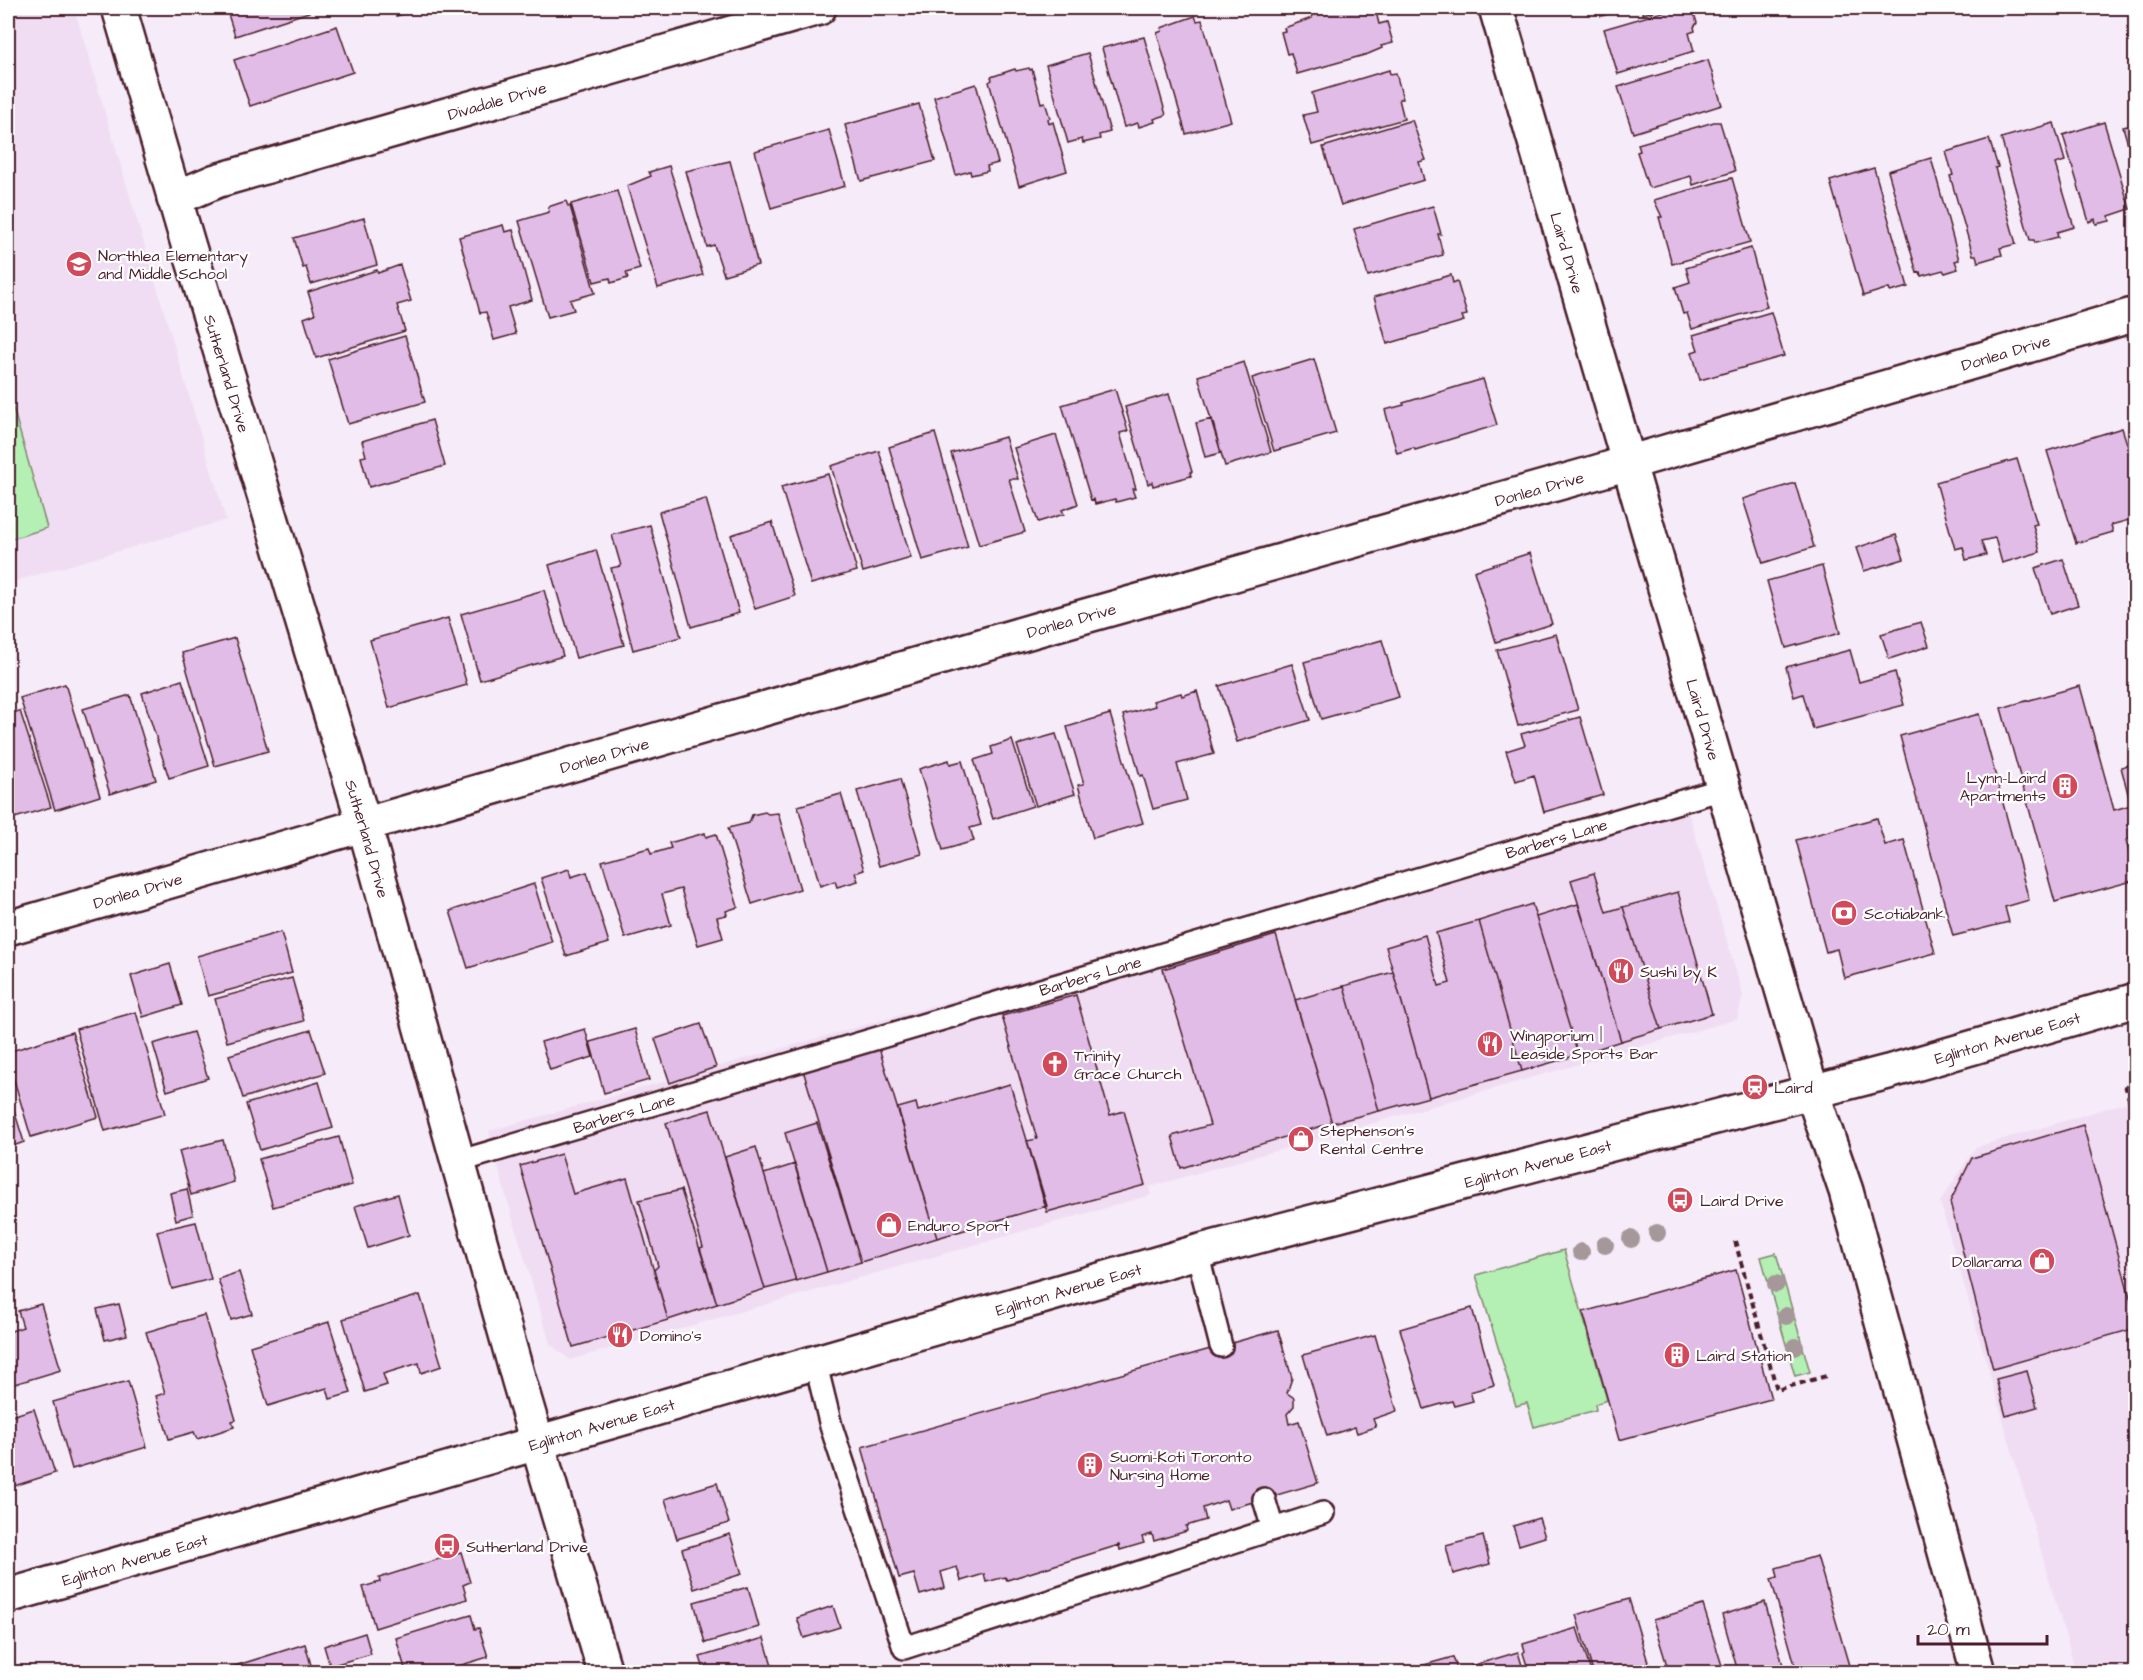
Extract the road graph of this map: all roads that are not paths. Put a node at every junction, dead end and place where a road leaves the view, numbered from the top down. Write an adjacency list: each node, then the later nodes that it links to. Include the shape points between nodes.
1 (119, 8): 4 (street, Sutherland Drive)
2 (819, 8): 4 (street, Divadale Drive, via 216,181)
3 (1496, 8): 6 (street, Laird Drive)
4 (174, 199): 8 (street, Sutherland Drive)
5 (2136, 314): 6 (street, Donlea Drive)
6 (1628, 463): 7 (street, Laird Drive); 8 (street, Donlea Drive)
7 (1723, 789): 11 (street, Laird Drive); 12 (lane, Barbers Lane)
8 (364, 824): 9 (street, Donlea Drive); 12 (street, Sutherland Drive)
9 (8, 928)
10 (2136, 1000): 11 (street, Eglinton Avenue East)
11 (1812, 1092): 13 (street, Eglinton Avenue East); 22 (street, Laird Drive, via 1846,1191)
12 (457, 1162): 16 (street, Sutherland Drive)
13 (1197, 1252): 14 (lane); 15 (street, Eglinton Avenue East)
14 (1221, 1346)
15 (815, 1361): 16 (street, Eglinton Avenue East); 19 (lane, via 831,1426 904,1648)
16 (538, 1442): 20 (street, Eglinton Avenue East); 21 (street, Sutherland Drive)
17 (1264, 1499): 19 (lane)
18 (1323, 1513): 19 (lane)
19 (1273, 1529)
20 (8, 1596)
21 (604, 1672)
22 (1978, 1672)

